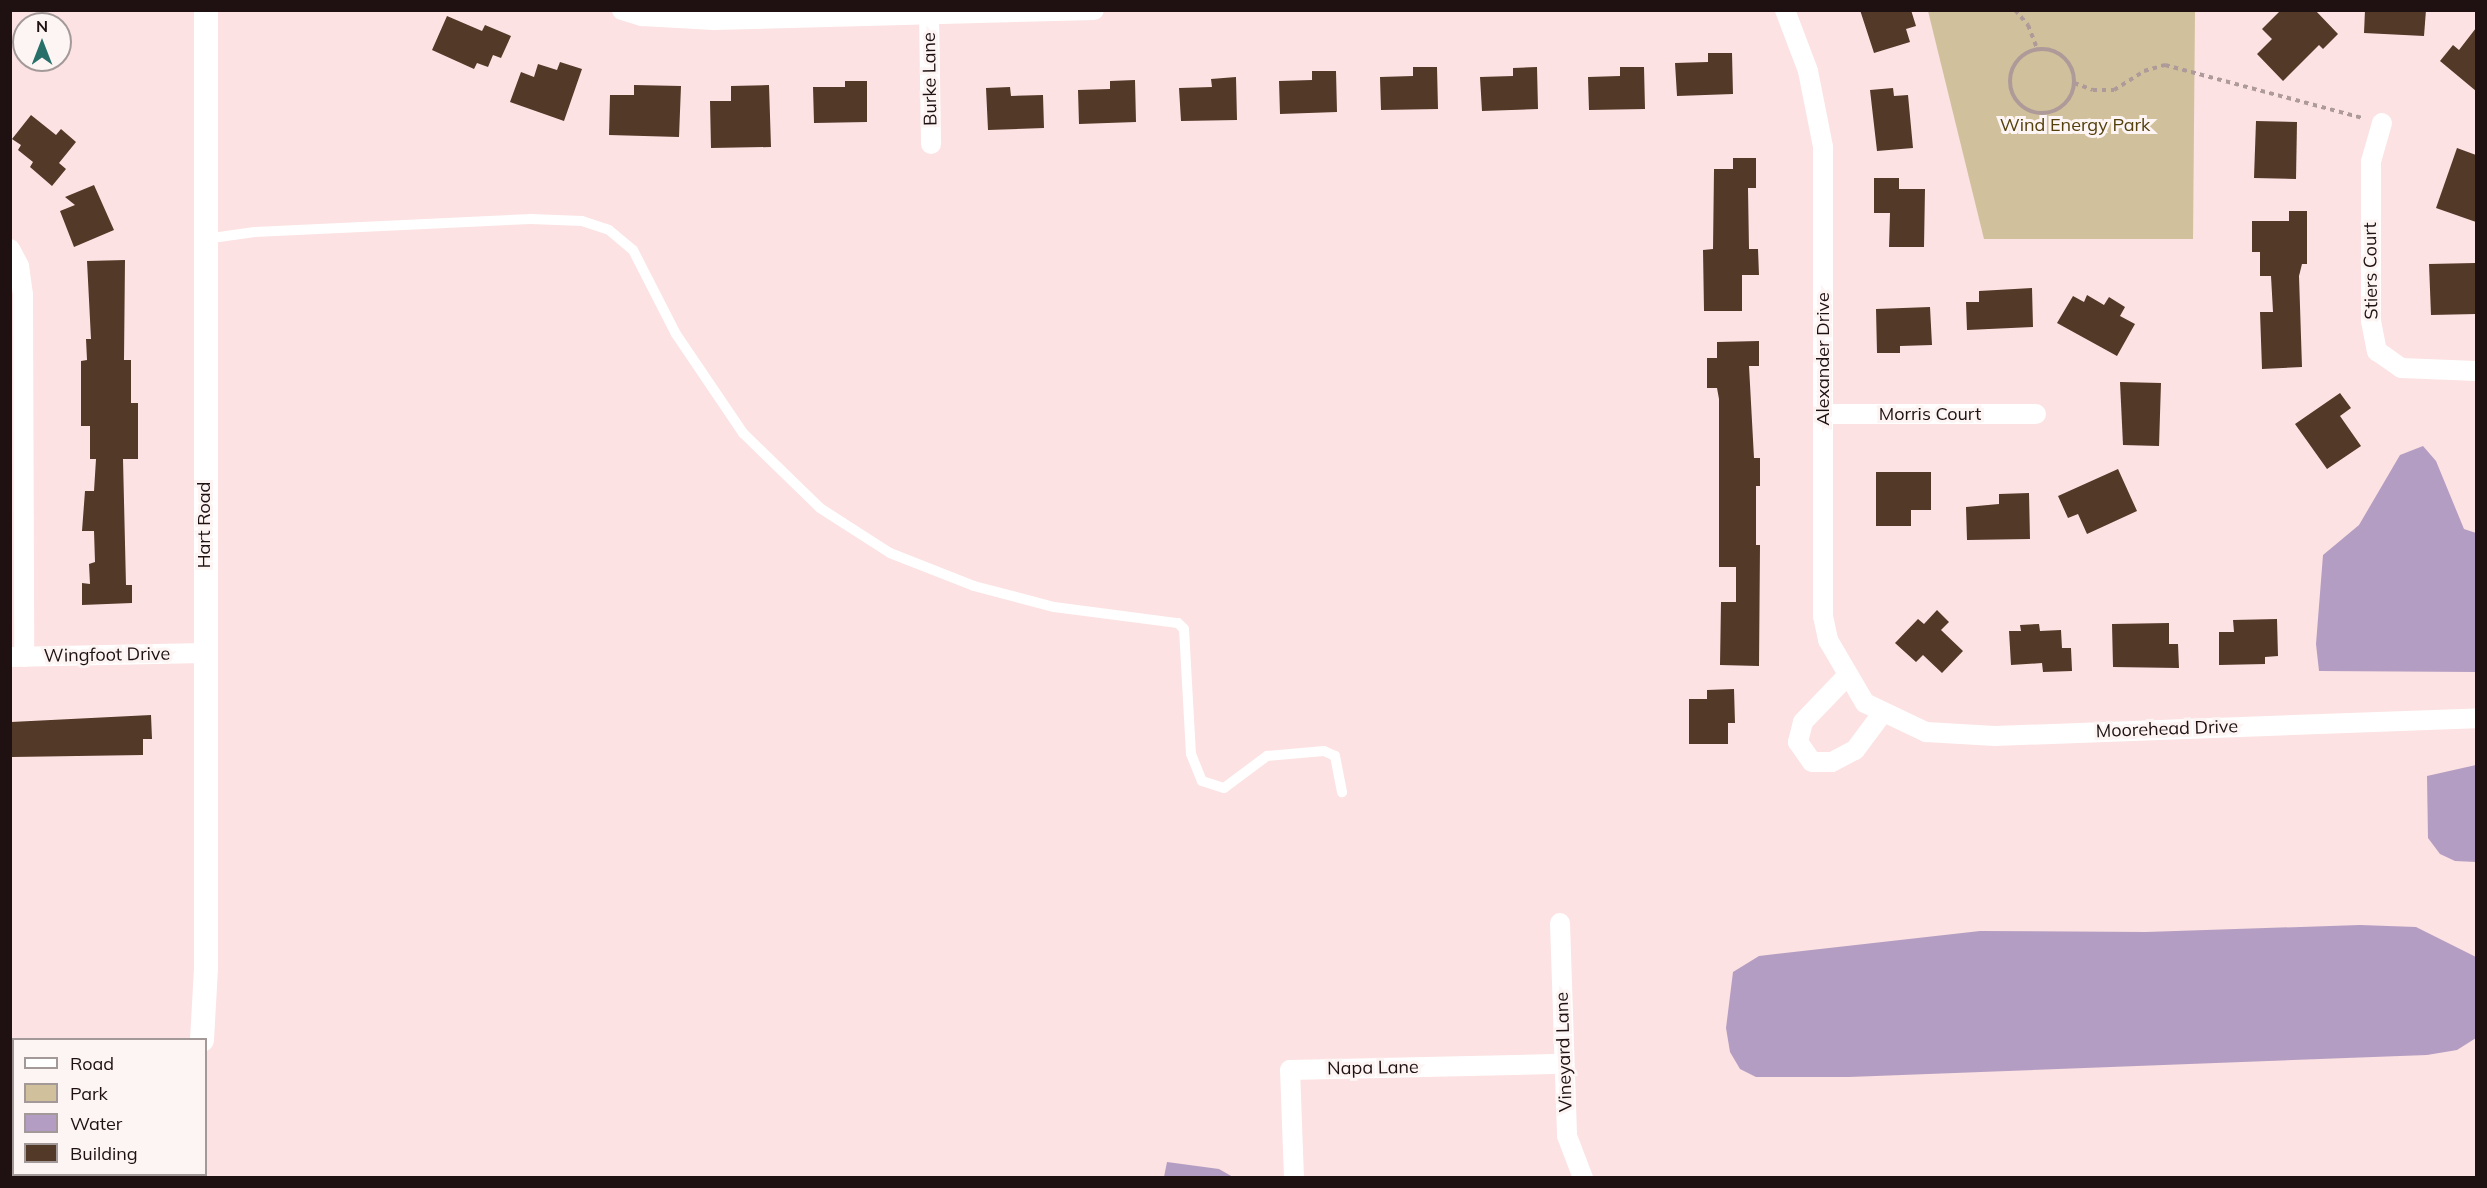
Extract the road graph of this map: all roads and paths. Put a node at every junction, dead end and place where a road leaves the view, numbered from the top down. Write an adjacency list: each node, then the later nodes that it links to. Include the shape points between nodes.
1 (206, 10): 11 (street, Hart Road)
2 (622, 10): 6 (street, via 642,16 714,20)
3 (1094, 10): 6 (street)
4 (1785, 10): 14 (street, Alexander Drive, via 1808,71 1823,147)
5 (2015, 10): 7 (path, via 2028,25)
6 (929, 14): 10 (street, Burke Lane)
7 (2037, 48): 8 (path, via 2058,52 2067,60); 8 (path, via 2018,58 2011,69 2009,80 2017,102 2034,112 2056,110 2069,98)
8 (2074, 83): 9 (path, via 2093,90 2114,90 2144,71 2165,65)
9 (2382, 123): 13 (street, Stiers Court, via 2371,161 2371,321 2377,351 2401,368)
10 (932, 144)
11 (205, 239): 16 (street, Hart Road); 21 (lane, via 255,232 531,219 582,221 609,230 633,250 676,334 743,433 820,508 890,553 974,586 1054,607 1179,623 1184,629 1191,754 1202,781 1224,788 1267,756 1324,751 1335,756)
12 (10, 249): 17 (street, via 23,295)
13 (2476, 371)
14 (1823, 414): 15 (street, Morris Court); 18 (street, Alexander Drive, via 1823,616 1828,640)
15 (2036, 414)
16 (204, 654): 17 (street, Wingfoot Drive); 23 (street, Hart Road, via 206,968)
17 (17, 657)
18 (1848, 675): 19 (street, Alexander Drive); 19 (street, via 1803,722 1798,742 1812,762 1832,762 1855,750)
19 (1873, 709): 20 (street, Moorehead Drive, via 1926,732 1995,736)
20 (2476, 718)
21 (1342, 792)
22 (1560, 923): 24 (street, Vineyard Lane)
23 (202, 1038)
24 (1563, 1064): 25 (street, Napa Lane, via 1290,1070); 26 (street, Vineyard Lane, via 1567,1136)
25 (1294, 1178)
26 (1583, 1178)

